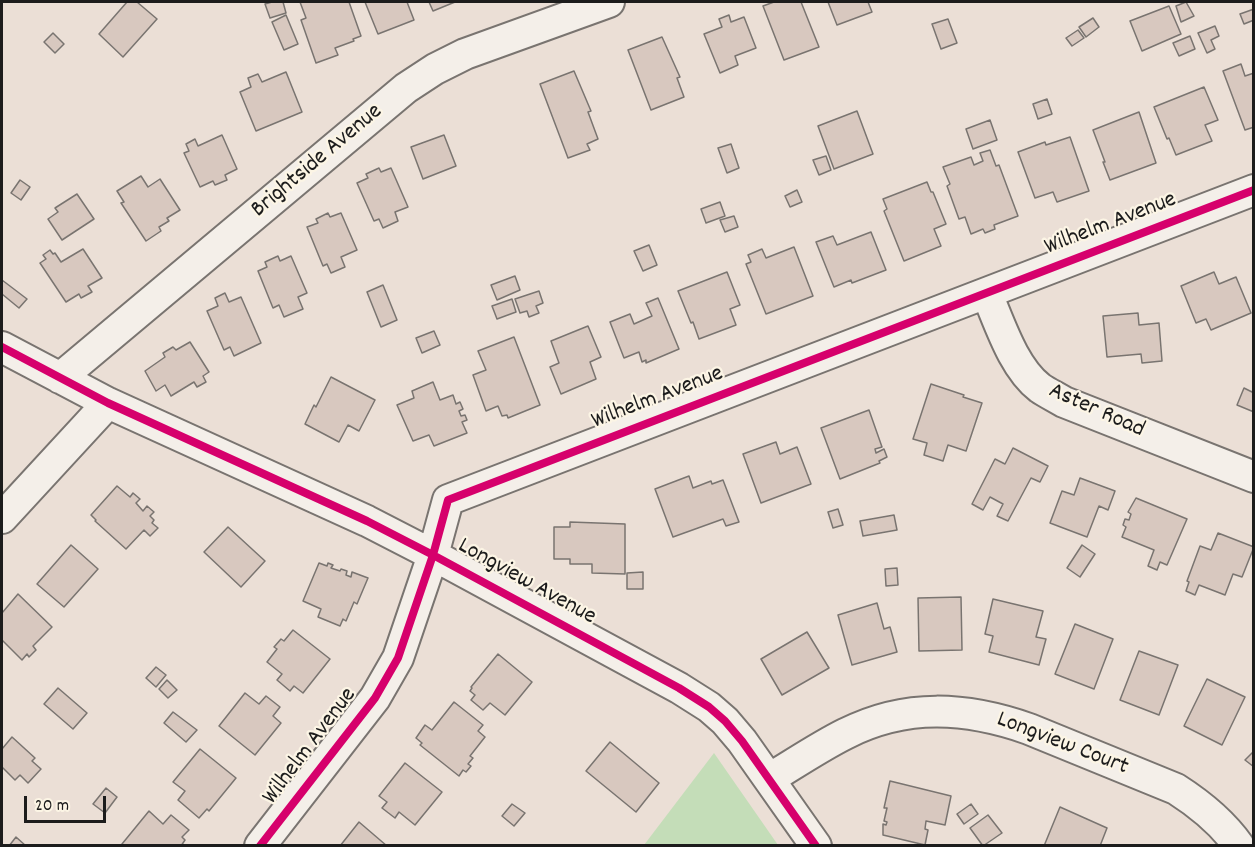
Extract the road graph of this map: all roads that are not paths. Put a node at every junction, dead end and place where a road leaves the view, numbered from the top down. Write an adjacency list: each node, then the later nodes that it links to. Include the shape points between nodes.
1 (609, 2): 5 (street, Brightside Avenue, via 465,54 406,88)
2 (1254, 190): 3 (street, Wilhelm Avenue)
3 (987, 294): 7 (street, Aster Road, via 1011,350 1039,387 1064,402); 9 (street, Wilhelm Avenue, via 447,500)
4 (2, 347): 5 (street, Longview Avenue)
5 (60, 378): 6 (street, Longview Avenue)
6 (108, 403): 8 (street); 9 (street, Longview Avenue)
7 (1254, 477)
8 (2, 518)
9 (433, 555): 10 (street, Longview Avenue, via 709,707); 11 (street, Wilhelm Avenue, via 398,658 375,698)
10 (769, 779): 12 (street, Longview Avenue); 13 (street, Longview Court, via 845,734 872,723 898,715 952,711 1004,720 1176,789 1220,822)
11 (260, 846)
12 (816, 846)
13 (1239, 846)

